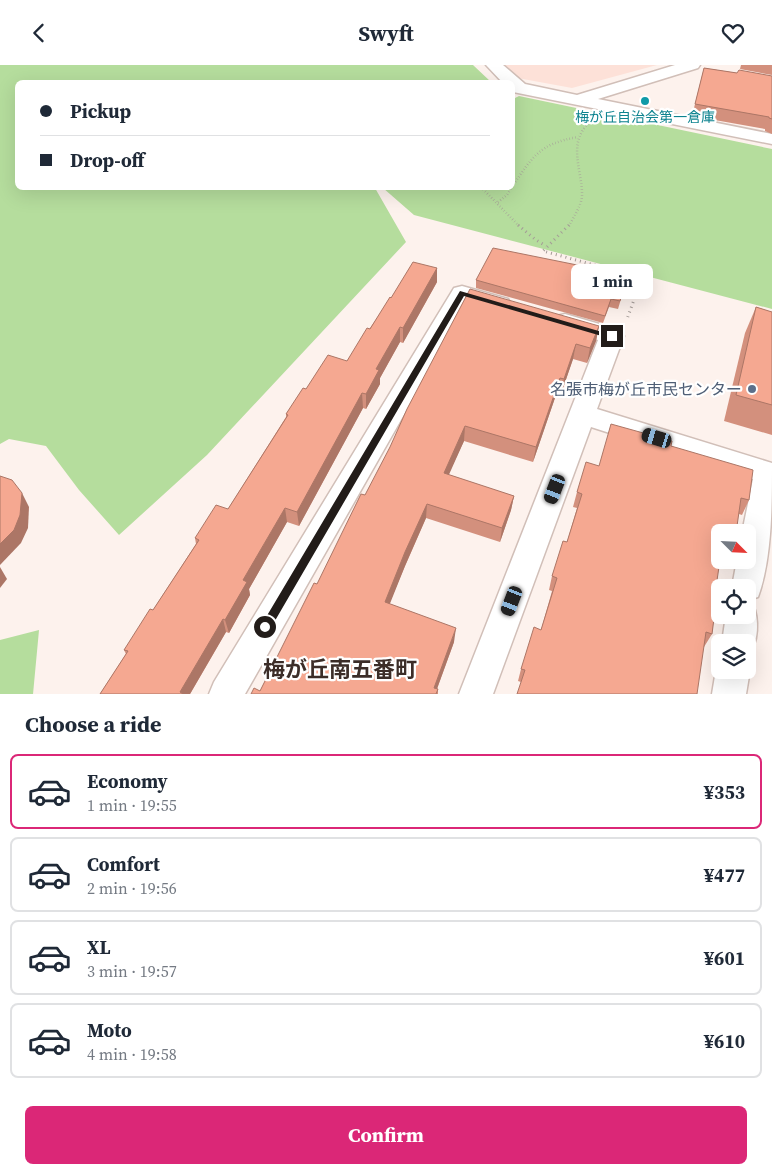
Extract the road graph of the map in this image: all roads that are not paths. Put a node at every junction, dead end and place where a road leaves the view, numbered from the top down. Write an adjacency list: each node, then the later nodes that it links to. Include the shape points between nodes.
1 (494, 65): 3 (street)
2 (696, 67): 5 (street)
3 (510, 80)
4 (515, 84): 5 (street, via 519,88)
5 (578, 100): 6 (street)
6 (772, 139)
7 (584, 415): 8 (street); 11 (street, via 612,336 462,293); 12 (street)
8 (770, 473): 9 (street)
9 (749, 579)
10 (732, 679): 13 (street)
11 (226, 694)
12 (476, 694)
13 (729, 694)

